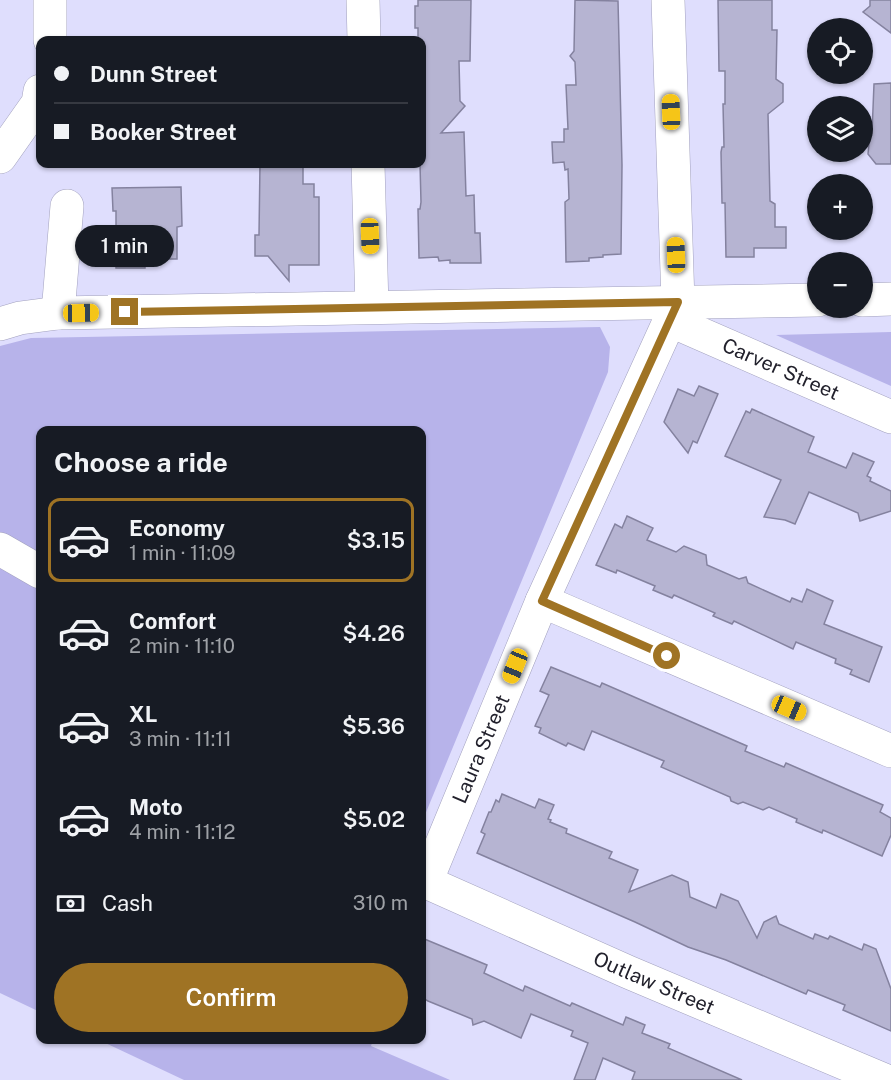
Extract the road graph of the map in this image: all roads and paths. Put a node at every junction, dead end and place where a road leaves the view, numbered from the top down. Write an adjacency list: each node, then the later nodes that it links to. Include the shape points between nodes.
1 (50, 0): 4 (street)
2 (363, 0): 5 (street)
3 (668, 0): 14 (street, Laura Street)
4 (50, 36)
5 (364, 36)
6 (36, 106): 7 (street)
7 (0, 157)
8 (368, 168): 13 (street)
9 (67, 206): 15 (street)
10 (891, 299): 11 (street)
11 (873, 300)
12 (807, 301): 14 (street)
13 (372, 307): 14 (street); 15 (street)
14 (674, 311): 17 (street, Carver Street); 20 (street, Laura Street)
15 (58, 313): 16 (street)
16 (0, 324)
17 (891, 417)
18 (0, 549): 19 (street)
19 (36, 570)
20 (542, 601): 21 (street); 22 (street, Laura Street)
21 (891, 751)
22 (426, 882): 23 (street, Outlaw Street)
23 (884, 1080)

